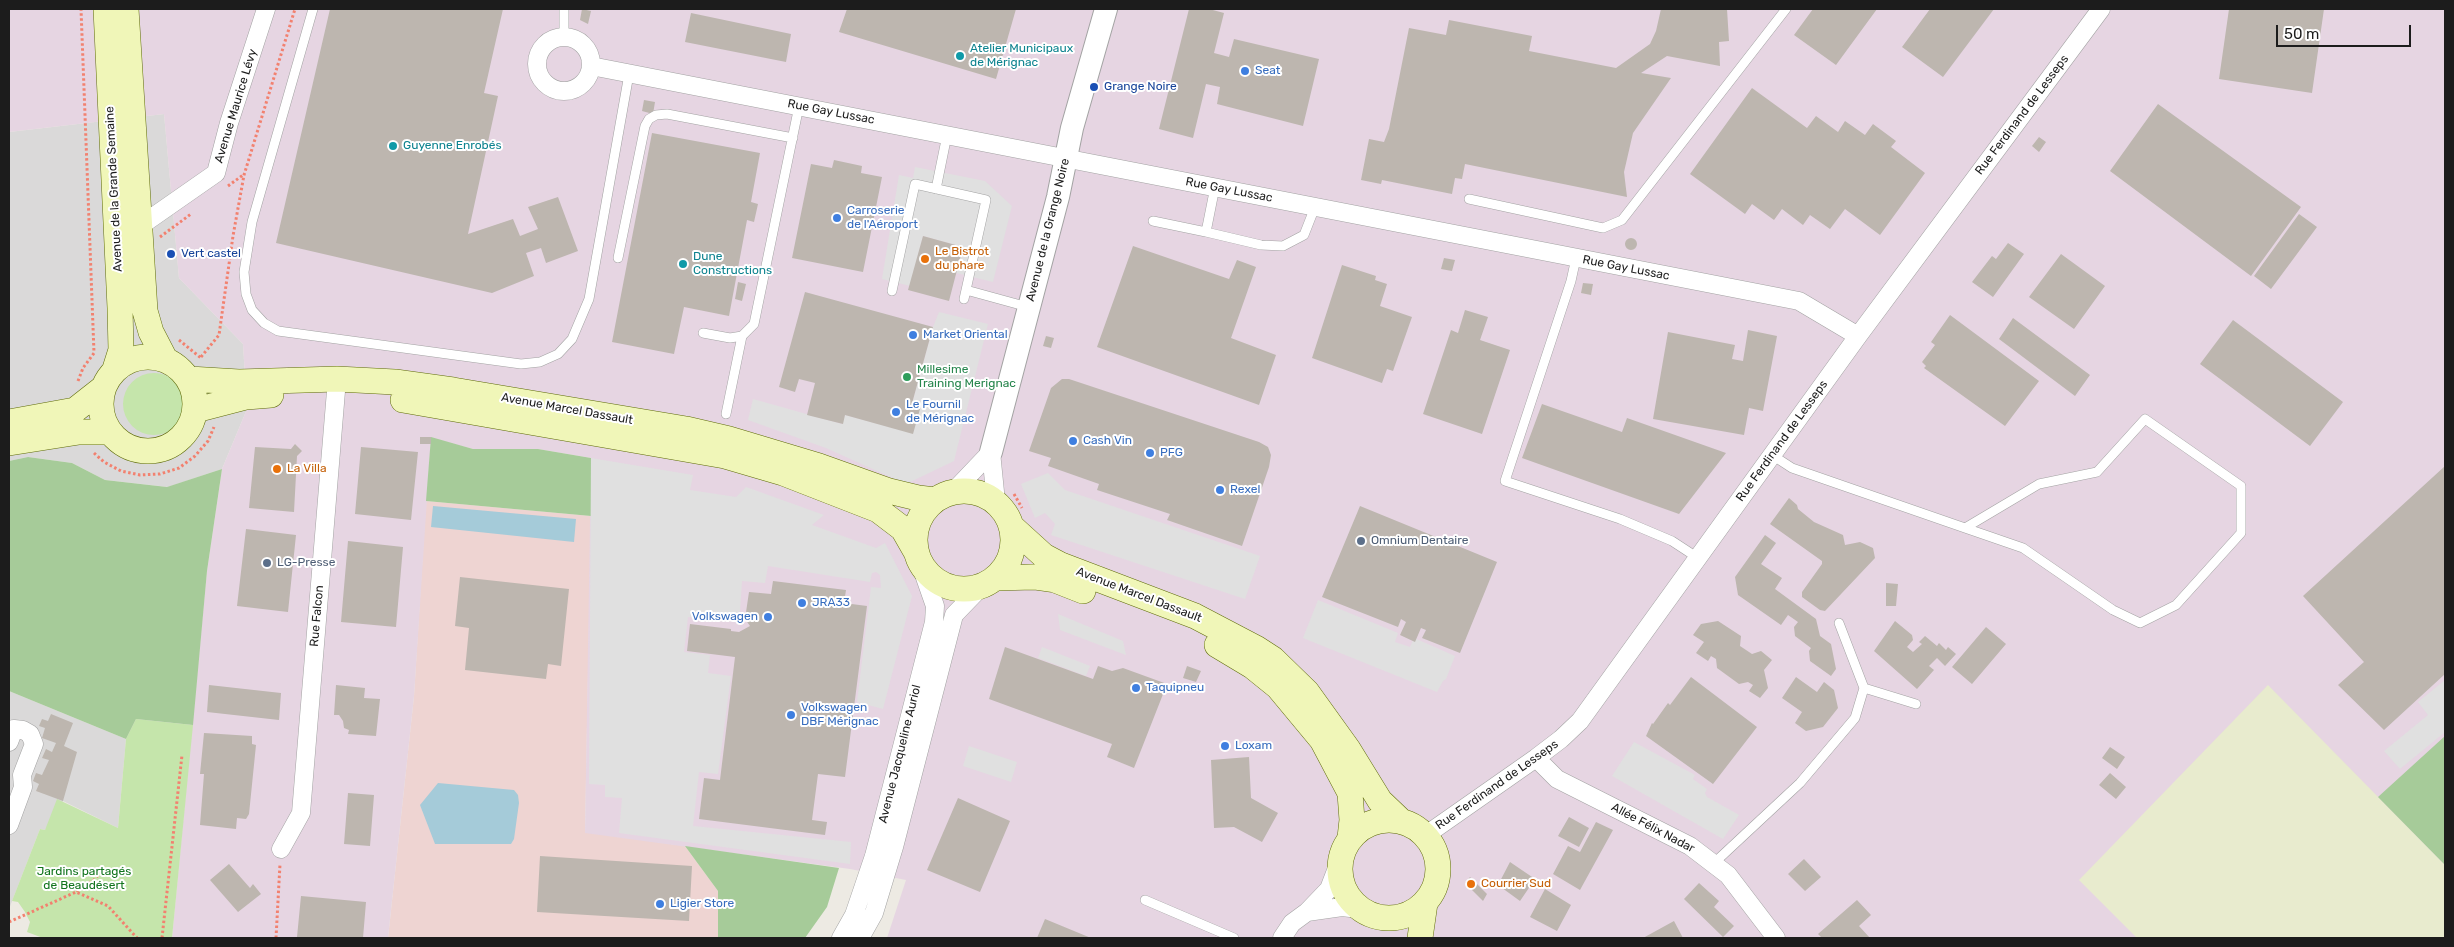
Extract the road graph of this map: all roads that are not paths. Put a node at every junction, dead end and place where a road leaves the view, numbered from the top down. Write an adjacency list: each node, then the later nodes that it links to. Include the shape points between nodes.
1 (106, 9): 31 (main road, Avenue de la Grande Semaine, via 121,350)
2 (126, 9): 21 (main road, Avenue de la Grande Semaine)
3 (266, 9): 21 (street, Avenue Maurice Lévy, via 216,173)
4 (313, 9): 11 (lane, via 252,222 244,272 246,294 252,310 264,323 278,331 520,364 540,362 558,354 572,339 589,299)
5 (564, 9): 9 (lane)
6 (1106, 9): 15 (street, Avenue de la Grange Noire, via 1072,128)
7 (1786, 9): 18 (lane, via 1622,220 1603,228)
8 (2102, 9): 29 (street, Rue Ferdinand de Lesseps)
9 (564, 38): 10 (street, via 580,43 587,50); 10 (street, via 542,50 538,67 545,83 552,88 569,91 584,82)
10 (591, 66): 11 (street, Rue Gay Lussac)
11 (629, 74): 12 (street, Rue Gay Lussac)
12 (800, 106): 13 (street, Rue Gay Lussac); 14 (lane)
13 (947, 134): 15 (street, Rue Gay Lussac); 17 (lane)
14 (793, 138): 23 (lane, via 667,114 650,119 645,126); 28 (lane, via 756,317 749,331)
15 (1067, 159): 16 (street, Rue Gay Lussac); 26 (street, Avenue de la Grange Noire)
16 (1215, 188): 19 (street, Rue Gay Lussac); 22 (lane)
17 (936, 189): 25 (lane, via 915,184); 26 (lane, via 986,200 965,294)
18 (1469, 199)
19 (1315, 207): 22 (lane, via 1304,235 1283,246 1260,245); 24 (street, Rue Gay Lussac)
20 (1153, 221): 22 (lane)
21 (140, 226): 30 (main road, Avenue de la Grande Semaine, via 145,311 151,332)
22 (1206, 232)
23 (618, 258)
24 (1576, 258): 29 (street, Rue Gay Lussac, via 1799,301); 46 (lane, via 1505,480 1620,519 1672,541)
25 (892, 291)
26 (1029, 308): 40 (street, Avenue de la Grange Noire)
27 (703, 333): 28 (lane, via 730,338)
28 (742, 336): 34 (lane)
29 (1858, 336): 39 (street, Rue Ferdinand de Lesseps)
30 (165, 359): 31 (main road, via 139,357 126,362); 33 (main road, Avenue Marcel Dassault, via 179,367)
31 (109, 379): 35 (main road); 37 (main road, via 100,403)
32 (336, 387): 33 (main road, Avenue Marcel Dassault); 41 (main road, Avenue Marcel Dassault, via 395,382 686,429 776,452 889,491 918,498); 45 (main road, Avenue Marcel Dassault, via 725,456 783,473 878,510 903,529); 58 (street, Rue Falcon, via 301,812)
33 (209, 398): 37 (main road, via 181,438 168,447 136,450 121,443)
34 (726, 414)
35 (77, 421): 36 (main road); 37 (main road); 38 (main road)
36 (9, 422)
37 (110, 432)
38 (9, 443)
39 (1772, 455): 44 (lane, via 1792,468); 46 (street, Rue Ferdinand de Lesseps)
40 (991, 459): 41 (street, Avenue de la Grange Noire); 42 (street, Avenue de la Grange Noire)
41 (944, 496): 42 (main road, via 968,491 983,494); 45 (main road, via 924,510 918,522 914,536)
42 (996, 502): 43 (main road, via 1005,513)
43 (1018, 518): 47 (main road, via 1005,568); 54 (main road, Avenue Marcel Dassault, via 1044,556 1060,565 1195,616 1273,659 1317,705 1380,801)
44 (1965, 528): 44 (lane, via 2023,548 2114,610 2140,623 2176,605 2241,533 2241,486 2145,419 2097,472 2039,484)
45 (918, 558): 47 (main road, via 933,579 948,587 965,590); 65 (street, Avenue Jacqueline Auriol, via 935,606 934,622 874,856 854,915)
46 (1698, 558): 52 (street, Rue Ferdinand de Lesseps, via 1580,721)
47 (989, 582): 57 (main road, Avenue Marcel Dassault, via 1014,576 1055,580 1191,632 1252,666 1278,687 1300,712 1322,740 1342,775 1350,793); 66 (street, Avenue Jacqueline Auriol, via 954,614 894,847 874,913)
48 (1839, 623): 49 (lane)
49 (1864, 688): 50 (lane); 60 (lane, via 1855,718 1800,783)
50 (1916, 704)
51 (9, 742): 53 (street, via 14,729 30,734 34,744)
52 (1536, 758): 56 (street, Rue Ferdinand de Lesseps); 60 (street, Allée Félix Nadar, via 1557,779 1690,846)
53 (16, 773): 55 (street, via 23,787)
54 (1401, 821): 56 (main road); 57 (main road, via 1373,822)
55 (9, 825)
56 (1426, 835): 62 (main road, via 1438,862 1438,877 1434,891)
57 (1350, 838): 59 (main road)
58 (281, 849)
59 (1339, 863): 63 (main road, via 1343,888); 64 (street, via 1329,889)
60 (1714, 864): 71 (street, Allée Félix Nadar, via 1728,875)
61 (1145, 900): 67 (lane)
62 (1425, 903): 63 (main road, via 1413,913 1398,918 1382,918); 70 (main road)
63 (1363, 911): 64 (street, via 1332,908); 69 (main road)
64 (1307, 912): 68 (street, via 1292,923)
65 (841, 938)
66 (860, 938)
67 (1234, 938)
68 (1282, 938)
69 (1387, 938)
70 (1420, 938)
71 (1776, 938)

